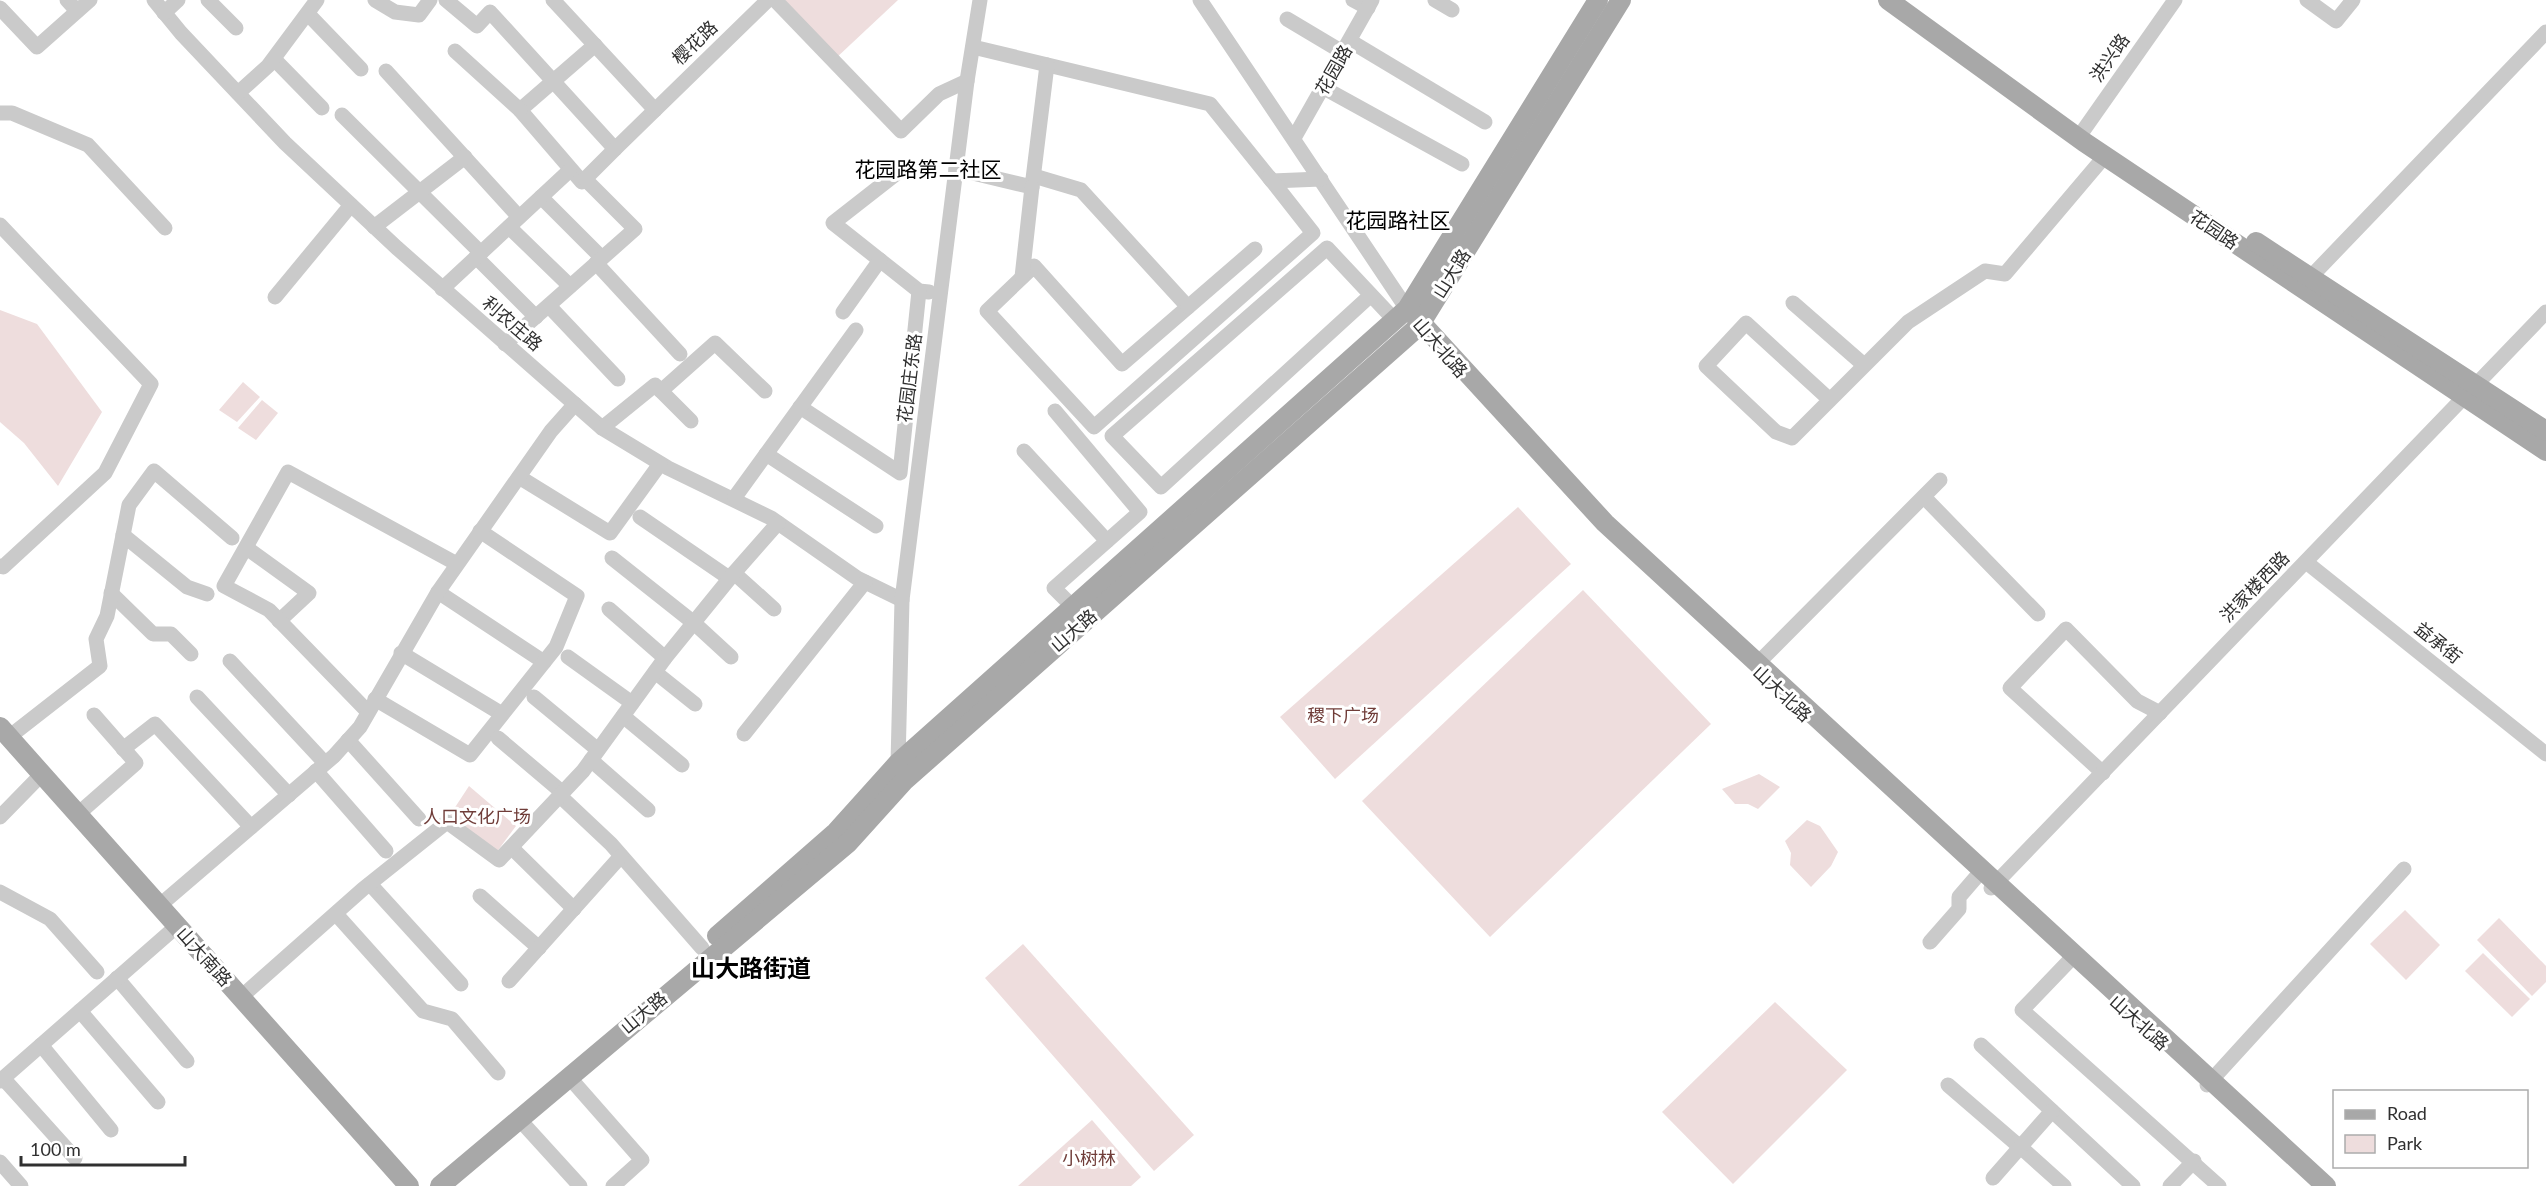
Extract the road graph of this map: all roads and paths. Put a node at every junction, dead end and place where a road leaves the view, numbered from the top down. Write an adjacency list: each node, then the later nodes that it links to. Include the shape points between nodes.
1 (90, 0): 24 (street)
2 (154, 0): 27 (street, 利农庄路)
3 (178, 0): 27 (street)
4 (208, 0): 30 (street)
5 (317, 0): 28 (street)
6 (375, 0): 7 (street, via 395,12 419,15)
7 (430, 0)
8 (446, 0): 41 (street, via 477,26 490,12)
9 (553, 0): 32 (street)
10 (768, 0): 46 (street, 樱花路)
11 (776, 0): 40 (street, via 901,131 939,94)
12 (980, 0): 33 (street, 花园庄东路)
13 (1200, 0): 51 (street)
14 (1353, 0): 23 (street)
15 (1435, 0): 26 (street)
16 (1598, 0): 85 (main road, 山大路)
17 (1621, 0): 89 (main road, 山大路)
18 (1888, 0): 50 (main road, 花园路)
19 (1906, 0): 50 (main road, 花园路)
20 (2175, 0): 50 (street, 洪兴路)
21 (2307, 0): 22 (street, via 2337,21)
22 (2353, 0)
23 (1370, 4): 34 (street, 花园路)
24 (72, 5): 25 (street, via 37,47)
25 (0, 8)
26 (1452, 10)
27 (164, 13): 43 (street, 利农庄路)
28 (308, 14): 36 (street); 38 (street)
29 (1287, 19): 34 (street)
30 (236, 28)
31 (2546, 32): 75 (street)
32 (595, 45): 41 (street); 46 (street)
33 (973, 47): 37 (street); 40 (street, 花园庄东路)
34 (1347, 47): 42 (street, 花园路); 49 (street)
35 (455, 51): 45 (street)
36 (274, 59): 43 (street); 44 (street)
37 (1047, 65): 61 (street, via 1210,104); 62 (street)
38 (361, 69)
39 (386, 71): 54 (street)
40 (967, 81): 56 (street, 花园庄东路)
41 (554, 82): 45 (street); 52 (street)
42 (1324, 88): 51 (street, 花园路); 55 (street)
43 (238, 93): 65 (street, 利农庄路)
44 (321, 108)
45 (520, 110): 59 (street, via 582,182)
46 (655, 110): 52 (street, 樱花路)
47 (0, 113): 69 (street, via 12,113 88,145)
48 (342, 115): 63 (street)
49 (1485, 122)
50 (2081, 133): 53 (main road, 花园路); 75 (main road, 花园路)
51 (1294, 138): 60 (street)
52 (615, 148): 59 (street, 樱花路)
53 (2105, 156): 75 (main road, 花园路); 93 (street, via 2006,274 1985,271 1908,322)
54 (465, 157): 63 (street); 66 (street)
55 (1462, 164)
56 (956, 169): 62 (street); 79 (street, 花园庄东路)
57 (569, 171): 64 (street)
58 (897, 172): 72 (street, via 833,223)
59 (585, 178): 73 (street, via 635,229)
60 (1321, 179): 61 (street); 85 (street)
61 (1272, 181): 74 (street, via 1313,233 1094,427 987,311)
62 (1033, 182): 74 (street); 84 (street, via 1081,190)
63 (419, 192): 68 (street); 71 (street)
64 (541, 197): 66 (street); 73 (street)
65 (351, 205): 68 (street, 利农庄路); 81 (street)
66 (514, 222): 71 (street); 76 (street)
67 (0, 225): 124 (street, via 152,384 105,473)
68 (374, 227): 77 (street, 利农庄路)
69 (165, 228)
70 (1255, 249): 84 (street)
71 (478, 255): 77 (street); 88 (street)
72 (880, 260): 78 (street); 86 (street)
73 (599, 261): 76 (street); 92 (street)
74 (1022, 277): 84 (street, via 1034,266 1122,364)
75 (2306, 283): 97 (main road, 花园路)
76 (570, 286): 83 (street)
77 (442, 289): 91 (street, 利农庄路)
78 (920, 291): 79 (street); 100 (street, via 900,473)
79 (941, 294): 130 (street, 花园庄东路)
80 (1371, 296): 80 (street, via 1327,248 1112,436 1161,487); 85 (street)
81 (275, 297)
82 (1793, 303): 93 (street)
83 (549, 306): 88 (street); 94 (street)
84 (1188, 307)
85 (1398, 311): 89 (main road, 山大北路); 131 (main road, 山大路)
86 (843, 312)
87 (2546, 312): 97 (street, 洪家楼西路)
88 (536, 317): 91 (street)
89 (1421, 324): 144 (main road, 山大北路, via 1605,523); 178 (main road, 山大北路, via 1610,536); 202 (main road, 山大路, via 904,781 848,843)
90 (856, 330): 100 (street)
91 (505, 344): 99 (street, 利农庄路)
92 (680, 354)
93 (1864, 365): 98 (street)
94 (618, 379)
95 (661, 391): 96 (street, via 715,343); 102 (street); 103 (street, via 655,385)
96 (765, 391)
97 (2470, 393): 104 (main road, 花园路); 106 (main road, 花园路); 122 (street, 洪家楼西路)
98 (1830, 400): 98 (street, via 1792,438 1776,432 1706,366 1746,323)
99 (575, 404): 103 (street, 利农庄路); 109 (street)
100 (800, 408): 107 (street)
101 (1055, 411): 119 (street, via 1140,512)
102 (691, 421)
103 (602, 428): 108 (street, 利农庄路)
104 (2546, 431)
105 (1024, 451): 119 (street)
106 (2546, 451)
107 (766, 454): 111 (street); 115 (street)
108 (660, 464): 109 (street, via 610,533); 114 (street, 利农庄路)
109 (519, 477): 116 (street)
110 (1940, 480): 112 (street)
111 (735, 496)
112 (1924, 497): 134 (street); 144 (street)
113 (640, 518): 125 (street)
114 (778, 523): 125 (street); 126 (street, 利农庄路)
115 (876, 526)
116 (480, 531): 123 (street); 143 (street, via 577,596 556,647)
117 (123, 535): 118 (street, via 129,505 154,471); 128 (street); 129 (street, via 187,587)
118 (232, 538)
119 (1107, 542): 131 (street, via 1054,588)
120 (248, 549): 135 (street, via 309,593)
121 (612, 558): 136 (street)
122 (2306, 562): 151 (street, 洪家楼西路); 160 (street, 益承街)
123 (457, 564): 127 (street); 135 (street, via 288,472 224,586 269,610)
124 (0, 566)
125 (731, 576): 133 (street); 136 (street)
126 (865, 582): 130 (street, 利农庄路); 156 (street)
127 (438, 592): 137 (street); 143 (street)
128 (111, 593): 138 (street, via 153,633 171,634); 155 (street, via 96,639 100,666)
129 (207, 594)
130 (902, 600): 162 (street, 花园庄东路)
131 (1072, 608): 162 (main road, 山大路)
132 (609, 609): 141 (street)
133 (774, 609)
134 (2038, 614)
135 (279, 621): 150 (street)
136 (694, 623): 140 (street); 141 (street)
137 (400, 652): 150 (street); 152 (street)
138 (191, 654)
139 (568, 657): 148 (street)
140 (731, 657)
141 (665, 658): 145 (street)
142 (230, 661): 164 (street)
143 (544, 662): 152 (street)
144 (1757, 664): 178 (main road, 山大北路)
145 (655, 672): 148 (street); 149 (street)
146 (197, 698): 167 (street)
147 (534, 698): 161 (street)
148 (632, 703): 154 (street)
149 (695, 704)
150 (372, 706): 152 (street, via 470,755); 158 (street)
151 (2160, 713): 165 (street, 洪家楼西路); 165 (street, via 2137,701 2067,629 2058,637 2010,688)
152 (502, 714)
153 (94, 715): 159 (street)
154 (623, 716): 161 (street); 163 (street)
155 (4, 732): 166 (main road, 山大南路)
156 (744, 735)
157 (498, 738): 168 (street)
158 (348, 740): 164 (street); 172 (street)
159 (123, 749): 170 (street, via 136,763); 173 (street, via 155,724)
160 (2546, 754)
161 (595, 755): 168 (street); 169 (street)
162 (898, 763): 188 (main road, 山大路, via 836,832)
163 (682, 765)
164 (320, 767): 167 (street); 175 (street)
165 (2103, 773): 178 (street, 洪家楼西路)
166 (42, 774): 170 (main road, 山大南路); 171 (street)
167 (289, 795): 173 (street)
168 (562, 795): 176 (street); 179 (street, via 499,860 447,822)
169 (648, 810)
170 (78, 814): 182 (main road, 山大南路)
171 (0, 817)
172 (419, 819)
173 (251, 827): 182 (street)
174 (514, 850): 183 (street)
175 (386, 851)
176 (621, 856): 183 (street); 188 (street)
177 (2404, 869): 203 (street)
178 (1988, 882): 186 (street, 洪家楼西路, via 1959,897 1959,909); 189 (main road, 山大北路); 203 (main road, 山大北路)
179 (370, 884): 184 (street); 193 (street)
180 (0, 892): 190 (street, via 50,919)
181 (480, 896): 187 (street)
182 (159, 906): 185 (main road, 山大南路)
183 (574, 909): 187 (street)
184 (336, 914): 194 (street); 200 (street, via 423,1011 452,1020)
185 (177, 926): 191 (street); 194 (main road, 山大南路)
186 (1930, 942)
187 (539, 948): 192 (street)
188 (702, 948): 216 (main road, 山大路)
189 (2070, 960): 203 (main road, 山大北路); 211 (street, via 2022,1010)
190 (97, 972)
191 (117, 978): 195 (street); 199 (street)
192 (509, 981)
193 (461, 984)
194 (241, 997): 215 (main road, 山大南路)
195 (80, 1011): 196 (street); 205 (street)
196 (41, 1045): 201 (street); 208 (street)
197 (1981, 1046): 206 (street)
198 (0, 1059): 201 (street)
199 (187, 1061)
200 (498, 1073)
201 (5, 1077): 210 (street)
202 (568, 1077): 207 (main road, 山大路); 219 (street, via 642,1160)
203 (2209, 1083): 224 (main road, 山大北路); 225 (main road, 山大北路)
204 (1948, 1085): 209 (street)
205 (158, 1102)
206 (2052, 1111): 209 (street); 221 (street)
207 (519, 1119): 217 (main road, 山大路); 218 (street)
208 (111, 1130)
209 (2018, 1145): 213 (street); 220 (street)
210 (75, 1158)
211 (2194, 1161): 222 (street); 223 (street)
212 (0, 1162): 214 (street)
213 (1993, 1178)
214 (21, 1186)
215 (409, 1186)
216 (427, 1186)
217 (440, 1186)
218 (580, 1186)
219 (613, 1186)
220 (2064, 1186)
221 (2133, 1186)
222 (2170, 1186)
223 (2219, 1186)
224 (2318, 1186)
225 (2326, 1186)

